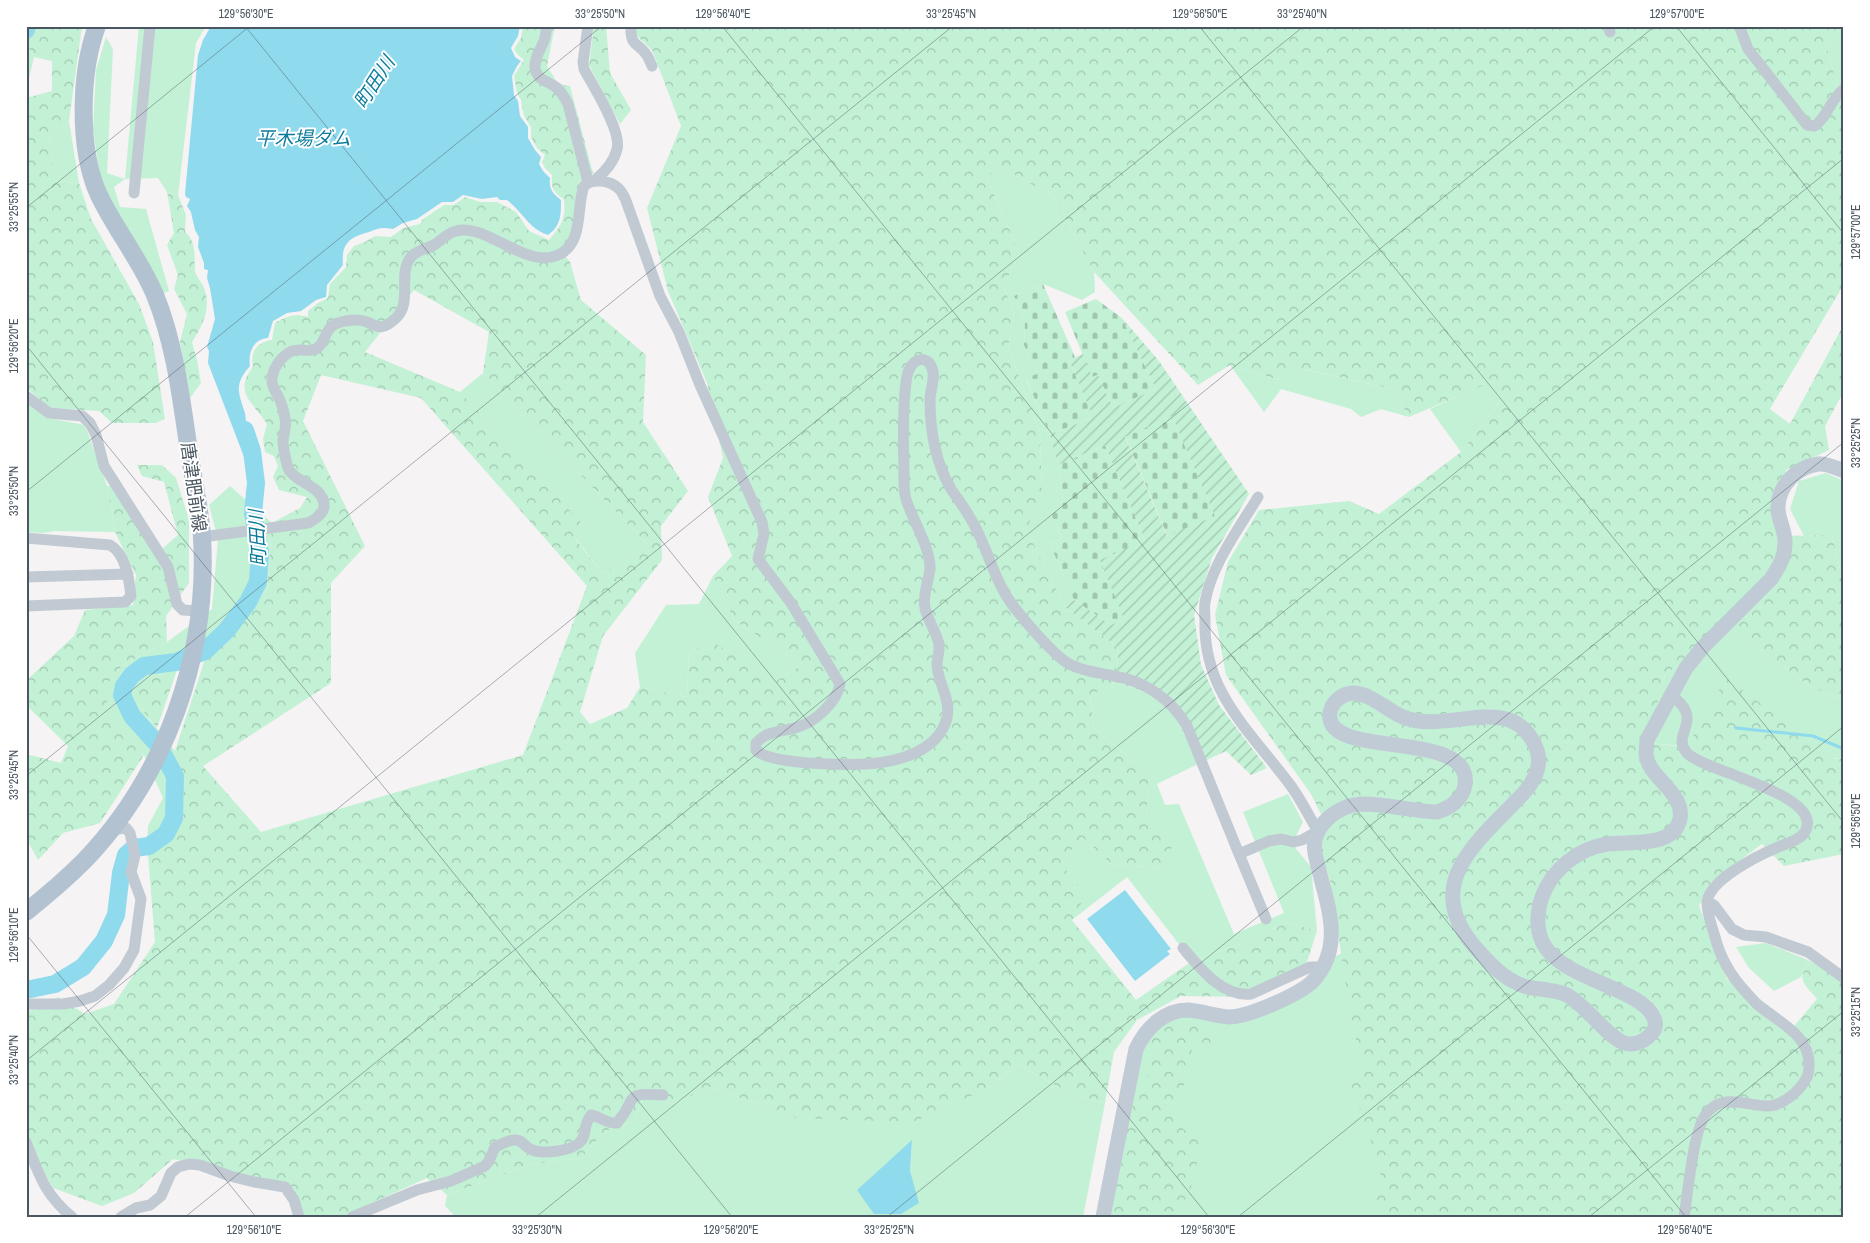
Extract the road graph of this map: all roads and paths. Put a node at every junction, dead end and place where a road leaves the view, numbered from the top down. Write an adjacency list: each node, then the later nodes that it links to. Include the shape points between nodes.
1 (97, 26): 14 (main road, 唐津肥前線, via 91,45 84,104 90,167 107,211 154,293 166,328 177,368)
2 (150, 26): 10 (street)
3 (547, 26): 9 (street, via 535,68 544,82 564,95)
4 (588, 26): 9 (street, via 584,69 607,111 617,135 618,147 605,172)
5 (631, 26): 7 (street, via 635,45 646,54)
6 (1740, 28): 8 (street, via 1748,49 1807,125 1815,126 1822,120)
7 (652, 66)
8 (1844, 88)
9 (591, 181): 14 (street, via 581,193 575,238 559,255 546,258 528,255 470,230 454,232 410,258 406,268 404,306 390,323 378,328 356,320 338,323 330,328 322,344 312,351 296,349 288,353 277,364 272,378 272,386 286,420 283,443 289,469 316,490 324,503 322,512 308,523); 23 (street, via 612,184 625,198 660,296 679,332 762,522 764,534 758,559 791,603 840,684 832,700 809,723 766,734 756,743 760,755 802,762 884,763 921,750 932,742 946,718 947,705 937,662 939,646 924,598 930,565 905,496 902,422 906,383 909,368 915,361 925,359 934,375 930,399 934,444 942,469 950,488 984,542 1003,590 1013,606 1064,661 1077,668 1144,686 1168,700 1186,726)
10 (134, 193)
11 (26, 396): 19 (street, via 48,413 82,416 90,423 104,466 168,567 176,604 183,610)
12 (1844, 471): 20 (street, via 1819,464 1804,468 1784,485 1778,508 1786,543 1780,566 1771,579 1703,646)
13 (1258, 497): 22 (street, via 1227,548 1205,603 1204,638 1209,666 1220,693 1290,785)
14 (209, 535): 19 (main road, 唐津肥前線)
15 (26, 538): 16 (street, via 110,544 117,549)
16 (128, 574): 17 (street); 18 (street, via 131,596 125,602)
17 (26, 576)
18 (26, 606)
19 (199, 611): 21 (main road, 唐津肥前線, via 196,641 175,717 156,760)
20 (1671, 695): 22 (street, via 1647,740 1646,753 1650,769 1674,796 1679,808 1680,819 1674,830 1664,838 1652,841 1605,844 1581,852 1564,864 1548,883 1538,917 1543,944 1552,956 1649,1010 1656,1021 1655,1029 1638,1044 1626,1045 1580,1003 1562,992 1525,986 1506,978 1487,962 1456,921 1452,887 1458,871 1466,857 1535,779 1539,756 1534,742 1517,723 1505,717 1492,716 1421,722 1403,717 1370,697 1347,693 1333,704 1330,719 1341,733 1357,739 1450,756 1464,774 1465,784 1455,802 1437,812 1361,804 1333,814); 24 (street, via 1681,704 1687,717 1682,742 1687,753 1701,763 1775,790 1806,816 1804,834 1764,853 1720,881 1711,890)
21 (110, 830): 25 (main road, 唐津肥前線, via 85,859); 30 (street, via 126,828 130,833 133,850 131,872 141,899 134,950 124,968 95,996 63,1004)
22 (1318, 831): 23 (street, via 1302,840 1269,841); 28 (street, via 1315,851 1331,919 1332,938)
23 (1239, 854): 26 (street)
24 (1707, 902): 29 (street, via 1714,905 1732,930 1766,937 1808,952); 38 (street, via 1719,953 1753,1000 1801,1040 1809,1059 1808,1075 1799,1089 1783,1102 1768,1106 1735,1101 1716,1106 1706,1114 1698,1129)
25 (26, 912)
26 (1266, 919)
27 (1183, 948): 28 (street, via 1204,972 1231,992 1242,995 1251,994 1310,967)
28 (1324, 966): 37 (street, via 1311,983 1291,996 1244,1015 1231,1017 1187,1010 1170,1013 1147,1030 1136,1048)
29 (1844, 978)
30 (26, 1005)
31 (664, 1095): 36 (street, via 641,1093 632,1098 617,1123 610,1124 591,1115 585,1122 584,1137 579,1144 555,1152 531,1150 514,1140 495,1147 485,1166)
32 (26, 1142): 33 (street, via 43,1186)
33 (72, 1217)
34 (122, 1217): 35 (street, via 136,1208 150,1205 161,1196 171,1173 189,1164 285,1187 294,1200)
35 (299, 1217)
36 (352, 1217)
37 (1103, 1217)
38 (1684, 1217)

